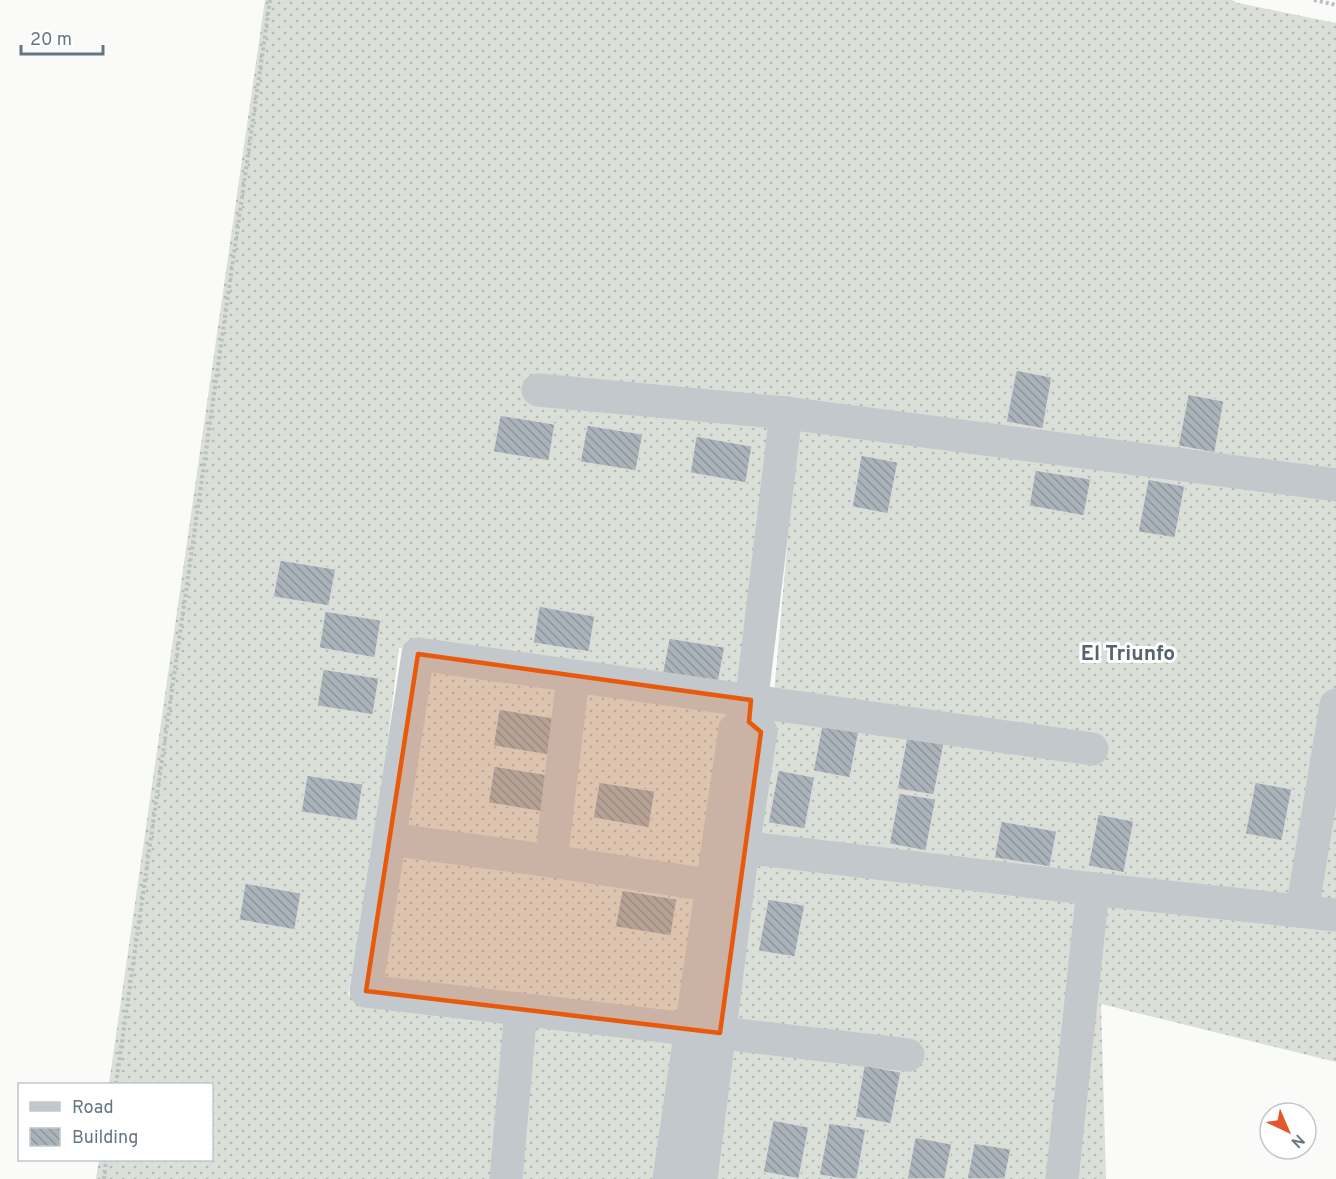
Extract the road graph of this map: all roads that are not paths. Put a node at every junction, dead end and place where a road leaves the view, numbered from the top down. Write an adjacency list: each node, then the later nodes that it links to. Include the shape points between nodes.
1 (538, 390): 2 (street)
2 (786, 413): 3 (street); 6 (street)
3 (1336, 485)
4 (573, 677): 6 (street); 9 (street, via 418,654); 11 (street)
5 (1336, 705): 8 (street)
6 (750, 711): 7 (street); 10 (street, via 761,732); 12 (street, via 735,729)
7 (1092, 749)
8 (1331, 768): 14 (street)
9 (389, 839): 11 (street); 16 (street, via 366,991)
10 (742, 847): 12 (street); 13 (street)
11 (551, 861): 12 (street)
12 (725, 887): 17 (street)
13 (1093, 890): 14 (street); 22 (street)
14 (1302, 911): 15 (street)
15 (1336, 915)
16 (521, 1009): 17 (street); 19 (street)
17 (706, 1031): 18 (street); 20 (street); 21 (street)
18 (908, 1055)
19 (506, 1179)
20 (669, 1179)
21 (702, 1179)
22 (1062, 1179)

